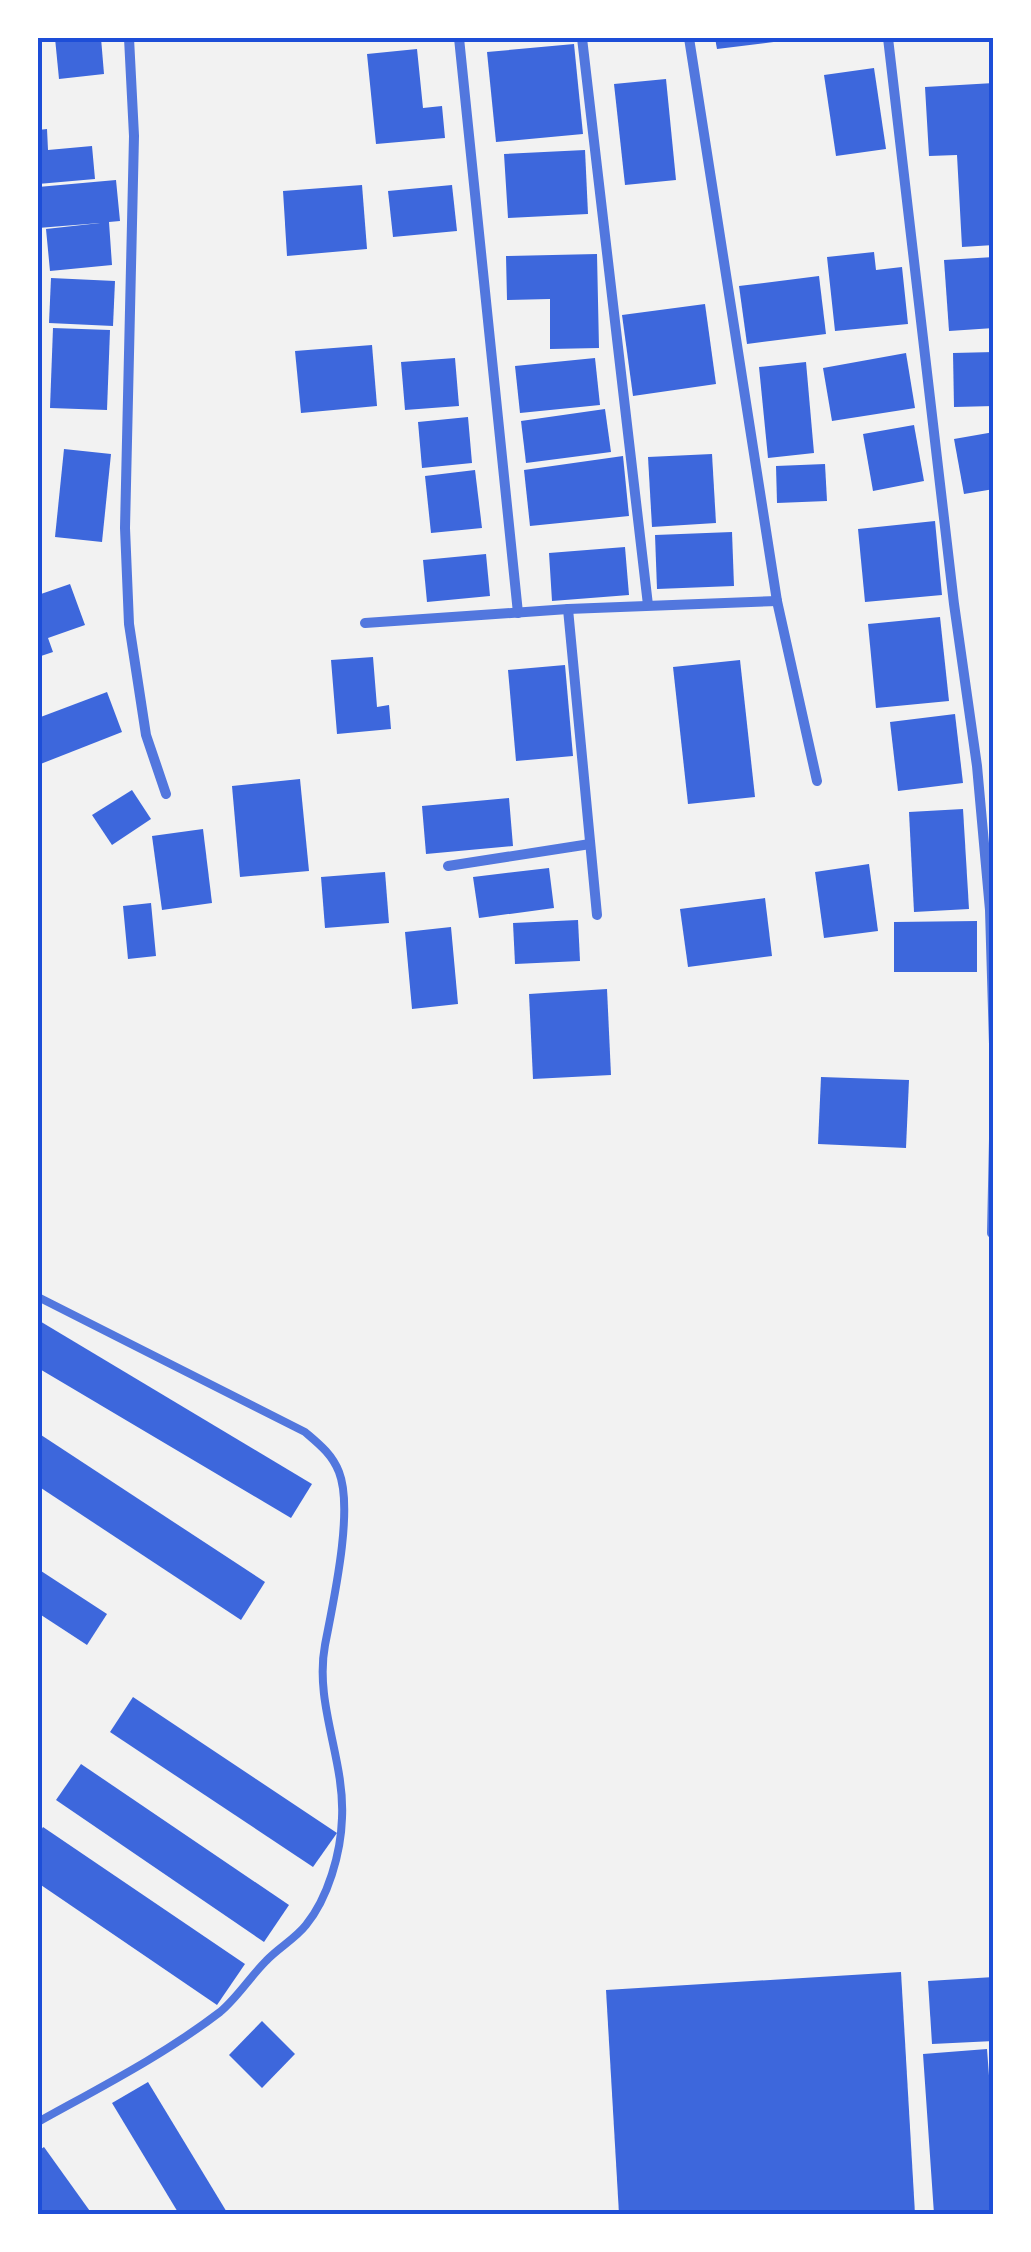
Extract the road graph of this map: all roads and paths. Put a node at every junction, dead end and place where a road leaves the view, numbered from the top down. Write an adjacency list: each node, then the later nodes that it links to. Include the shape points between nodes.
1 (129, 38): 12 (street, via 129,624 146,736)
2 (458, 38): 9 (street)
3 (582, 38): 7 (street)
4 (689, 38): 6 (street)
5 (888, 38): 16 (street, via 978,766)
6 (777, 601): 7 (street); 11 (street)
7 (648, 605): 8 (street)
8 (568, 609): 9 (street); 13 (street)
9 (518, 613): 10 (street)
10 (365, 624)
11 (818, 781)
12 (166, 794)
13 (590, 844): 14 (street); 15 (street)
14 (448, 866)
15 (597, 915)
16 (994, 1044)
17 (994, 1139): 18 (street)
18 (992, 1234)
19 (38, 1297): 20 (lane, via 305,1432 338,1469 345,1493 324,1653 323,1698 339,1766 342,1820 330,1879 306,1924 222,2010)
20 (38, 2122)

